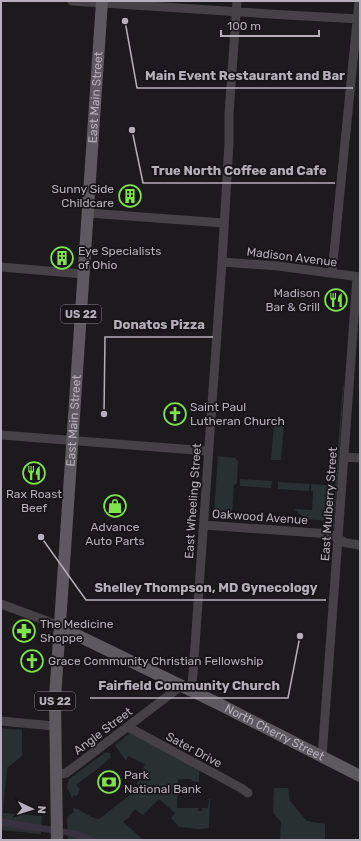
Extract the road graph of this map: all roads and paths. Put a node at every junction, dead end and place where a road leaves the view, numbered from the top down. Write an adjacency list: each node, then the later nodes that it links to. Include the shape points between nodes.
1 (72, 1): 4 (street)
2 (237, 1): 5 (street, East Wheeling Street)
3 (359, 1): 6 (street)
4 (102, 2): 5 (street); 7 (main road, East Main Street / US 22)
5 (236, 12): 6 (street); 8 (street, East Wheeling Street)
6 (358, 19): 11 (street)
7 (88, 213): 8 (street); 12 (main road, East Main Street / US 22)
8 (224, 223): 9 (street, East Wheeling Street)
9 (222, 262): 11 (street, Madison Avenue); 16 (street, East Wheeling Street)
10 (1, 267): 12 (street)
11 (332, 273): 13 (street, Madison Avenue)
12 (83, 274): 15 (main road, East Main Street / US 22)
13 (358, 277): 17 (street, East Mulberry Street)
14 (1, 435): 15 (street)
15 (72, 441): 16 (street); 23 (main road, East Main Street / US 22)
16 (208, 451): 19 (street, East Wheeling Street)
17 (344, 457): 18 (street); 20 (street, East Mulberry Street)
18 (360, 458)
19 (204, 525): 20 (street, Oakwood Avenue, via 331,534); 24 (street, East Wheeling Street, via 193,674 192,682)
20 (338, 538): 21 (street, Oakwood Avenue, via 346,543); 28 (street, East Mulberry Street)
21 (360, 544)
22 (1, 604): 23 (street)
23 (60, 627): 24 (main road, North Cherry Street); 26 (main road, East Main Street / US 22)
24 (185, 688): 27 (street, Angle Street); 28 (main road, North Cherry Street)
25 (1, 721): 26 (street)
26 (54, 726): 29 (main road, East Main Street / US 22)
27 (128, 727): 29 (street, Angle Street, via 66,773); 31 (street, Sater Drive)
28 (322, 757): 30 (main road, North Cherry Street)
29 (56, 775): 32 (main road, East Main Street / US 22)
30 (360, 776)
31 (248, 794)
32 (57, 840)

